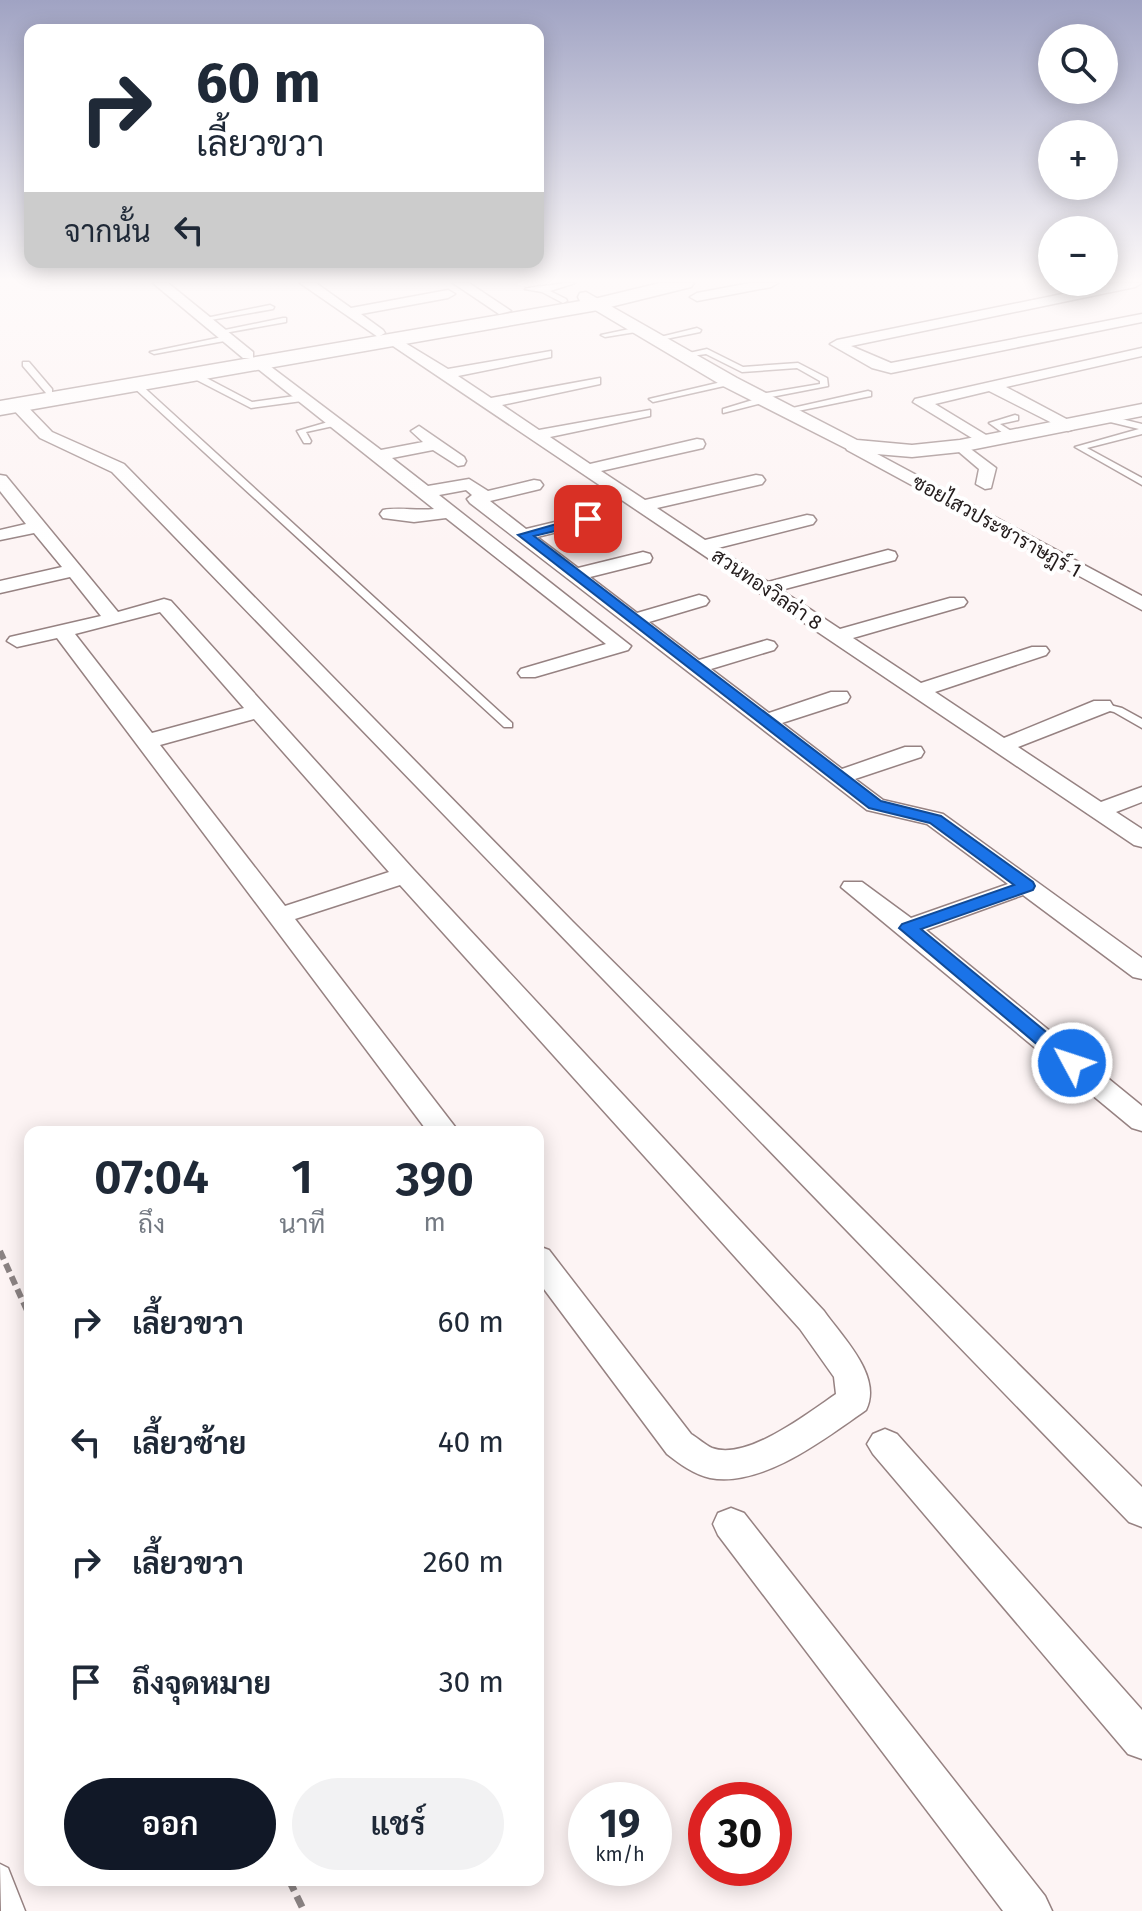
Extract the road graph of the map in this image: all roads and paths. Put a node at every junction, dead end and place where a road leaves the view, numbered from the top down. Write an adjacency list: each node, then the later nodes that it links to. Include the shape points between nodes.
1 (33, 372): 16 (lane)
2 (165, 372): 16 (main road)
3 (199, 372): 10 (main road)
4 (270, 372): 18 (street)
5 (444, 372): 11 (street, สวนทองวิลล่า 8)
6 (456, 372): 11 (street)
7 (713, 372): 13 (street, ซอยไสวประชาราษฎร์ 1)
8 (810, 372): 19 (lane, via 824,380 824,386)
9 (1048, 372): 15 (street)
10 (192, 374): 14 (main road); 18 (lane, via 251,405)
11 (447, 374): 20 (street, สวนทองวิลล่า 8)
12 (595, 381): 20 (street)
13 (730, 382): 19 (street, ซอยไสวประชาราษฎร์ 1); 22 (lane)
14 (135, 384): 21 (main road); 81 (lane)
15 (989, 385): 28 (street); 33 (street, via 921,402)
16 (49, 391): 21 (main road)
17 (868, 394): 25 (lane)
18 (302, 398): 27 (street)
19 (760, 398): 24 (lane); 25 (street, ซอยไสวประชาราษฎร์ 1)
20 (491, 403): 31 (street, สวนทองวิลล่า 8)
21 (6, 404): 101 (street, via 46,435 107,460 129,478)
22 (649, 406): 31 (street)
23 (1142, 410): 26 (street, ซอยไสวประชาราษฎร์ 1)
24 (726, 411)
25 (783, 411): 36 (street, ซอยไสวประชาราษฎร์ 1)
26 (1105, 418): 28 (street, ซอยไสวประชาราษฎร์ 1); 29 (lane)
27 (335, 423): 32 (lane, via 301,431); 38 (street)
28 (1068, 426): 33 (street, ซอยไสวประชาราษฎร์ 1, via 1014,427)
29 (1142, 429): 42 (lane, via 1079,447)
30 (419, 431): 34 (street)
31 (538, 435): 40 (street, สวนทองวิลล่า 8)
32 (307, 441)
33 (985, 441): 37 (street, ซอยไสวประชาราษฎร์ 1)
34 (436, 444): 38 (street); 39 (street)
35 (697, 444): 40 (street)
36 (853, 446): 37 (street, ซอยไสวประชาราษฎร์ 1, via 912,451); 65 (street, ซอยไสวประชาราษฎร์ 1)
37 (960, 446): 43 (street, via 988,468)
38 (378, 456): 46 (street)
39 (458, 461)
40 (589, 469): 48 (street, สวนทองวิลล่า 8)
41 (756, 480): 48 (street)
42 (1140, 480)
43 (985, 484)
44 (534, 485): 47 (street)
45 (2, 486): 53 (street)
46 (425, 492): 47 (street, via 469,484); 49 (street)
47 (485, 497): 55 (street, via 476,499)
48 (644, 506): 56 (street, สวนทองวิลล่า 8)
49 (448, 512): 50 (street); 74 (street, via 621,646)
50 (389, 514)
51 (588, 519): 55 (street)
52 (807, 520): 56 (street)
53 (39, 526): 54 (street); 59 (street)
54 (0, 535)
55 (524, 535): 60 (street)
56 (704, 546): 62 (street, สวนทองวิลล่า 8)
57 (888, 556): 62 (street)
58 (643, 558): 60 (street)
59 (75, 570): 61 (street); 66 (street)
60 (575, 575): 67 (street)
61 (0, 587)
62 (767, 588): 69 (street, สวนทองวิลล่า 8)
63 (699, 601): 67 (street)
64 (957, 602): 69 (street)
65 (1142, 604)
66 (114, 619): 68 (street); 78 (street, via 164,605)
67 (633, 620): 73 (street)
68 (62, 631): 70 (street); 82 (street)
69 (838, 636): 75 (street, สวนทองวิลล่า 8)
70 (17, 641)
71 (767, 646): 73 (street)
72 (1039, 651): 75 (street)
73 (694, 668): 79 (street)
74 (528, 673)
75 (919, 691): 83 (street, สวนทองวิลล่า 8)
76 (839, 697): 79 (street)
77 (1102, 706): 80 (lane); 83 (street)
78 (257, 711): 82 (street); 89 (street)
79 (765, 722): 85 (street)
80 (1142, 724)
81 (508, 725)
82 (145, 742): 92 (street)
83 (1002, 746): 87 (street, สวนทองวิลล่า 8)
84 (913, 752): 85 (street)
85 (839, 777): 90 (street, via 875,805 935,819)
86 (1142, 794): 87 (street)
87 (1099, 811): 88 (street, สวนทองวิลล่า 8)
88 (1142, 840)
89 (405, 875): 92 (street); 98 (street, via 812,1320 850,1374 854,1400 738,1466 708,1463 679,1444)
90 (1026, 886): 93 (street); 94 (street)
91 (853, 887): 93 (street)
92 (281, 915): 96 (street)
93 (908, 928): 95 (street)
94 (1142, 971)
95 (1142, 1121)
96 (439, 1126)
97 (0, 1251): 99 (path)
98 (544, 1266)
99 (24, 1304)
100 (885, 1444): 103 (street)
101 (1142, 1511)
102 (731, 1524): 108 (street)
103 (1142, 1740)
104 (0, 1876): 106 (lane)
105 (292, 1886): 107 (path)
106 (13, 1911)
107 (304, 1911)
108 (1030, 1911)

